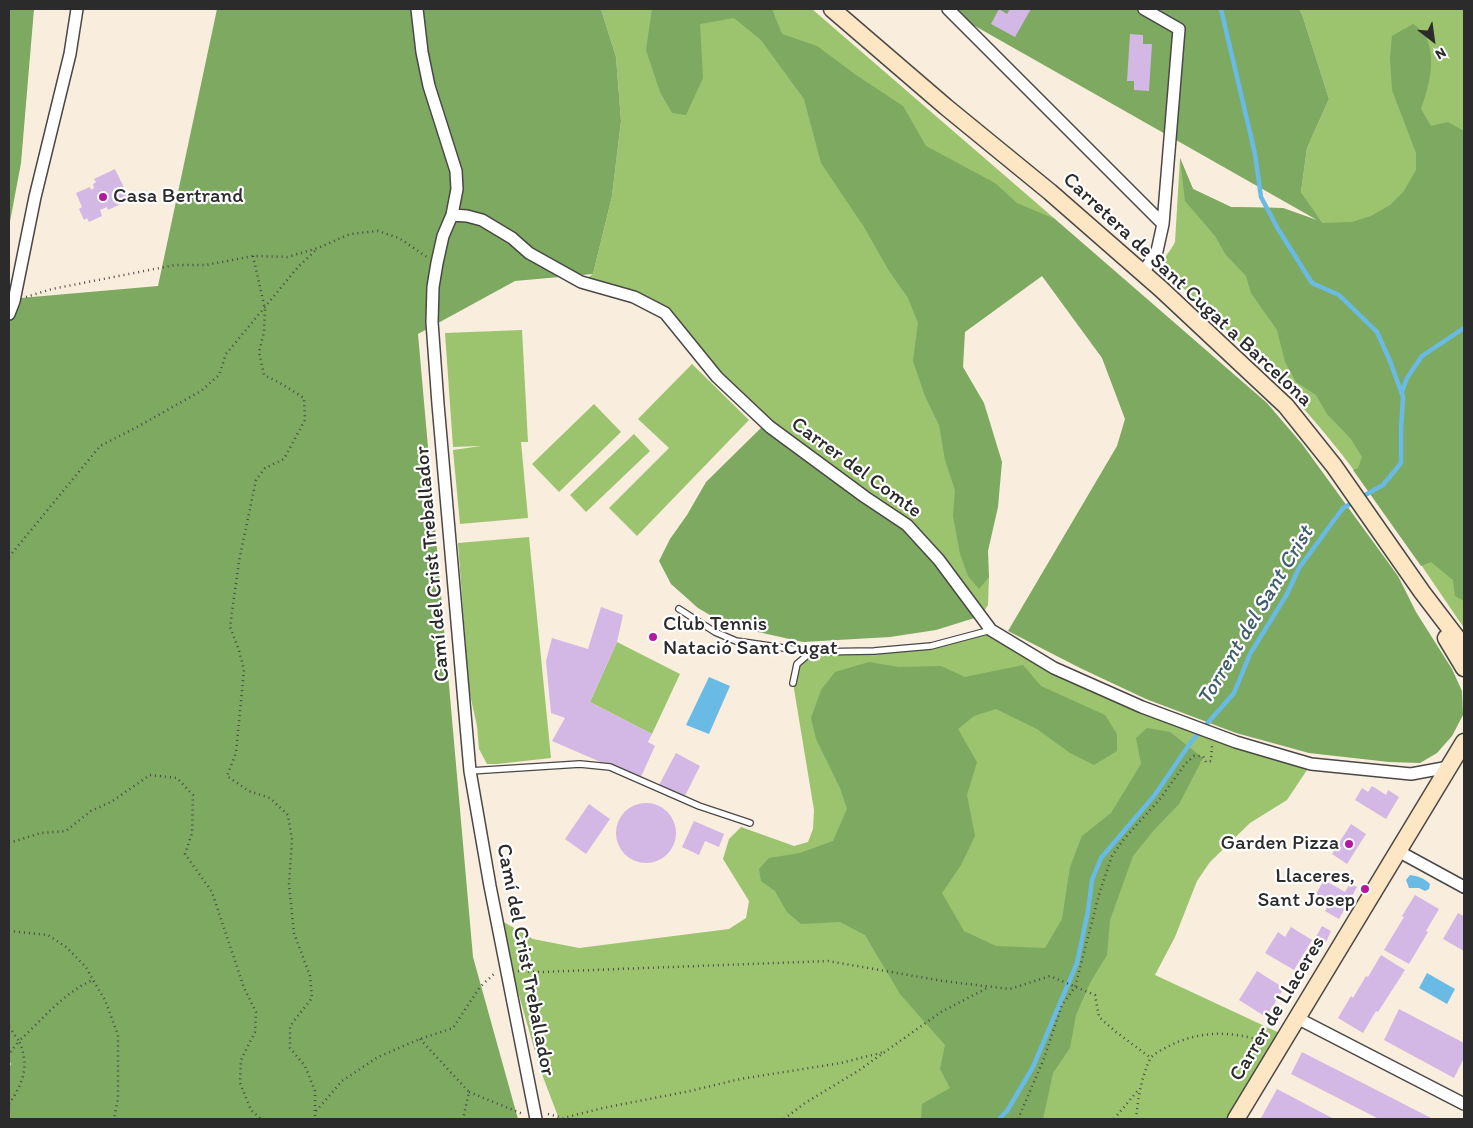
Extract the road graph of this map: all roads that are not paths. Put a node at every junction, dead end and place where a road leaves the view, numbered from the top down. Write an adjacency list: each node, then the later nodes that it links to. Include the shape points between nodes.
1 (76, 9): 9 (street, via 70,54)
2 (417, 9): 6 (street, Camí del Crist Treballador, via 429,86 456,171 457,190)
3 (832, 9): 8 (main road, Carretera de Sant Cugat a Barcelona)
4 (948, 9): 7 (street)
5 (1144, 9): 7 (street, via 1179,29)
6 (452, 215): 12 (street, Carrer del Comte, via 482,220 512,238 528,253 581,282 634,297 665,312 717,377 770,427 907,525 939,560); 20 (street, Camí del Crist Treballador, via 437,263 432,322)
7 (1163, 224): 8 (street, via 1157,251)
8 (1143, 273): 10 (main road, Carretera de Sant Cugat a Barcelona, via 1286,406 1334,466)
9 (9, 314)
10 (1422, 592): 13 (main road, Carretera de Sant Cugat a Barcelona); 15 (main road, via 1434,620)
11 (678, 610): 14 (lane, via 715,632 736,640)
12 (991, 630): 14 (lane, via 931,646); 19 (street, Carrer del Comte, via 1054,668 1142,708 1311,764 1411,774)
13 (1463, 645)
14 (811, 652): 16 (lane, via 797,664)
15 (1464, 668)
16 (792, 683)
17 (1464, 742): 19 (main road)
18 (1464, 751): 19 (main road)
19 (1450, 767): 22 (main road, Carrer de Llaceres)
20 (470, 770): 21 (lane, via 580,764 610,767 699,806); 26 (street, Camí del Crist Treballador)
21 (750, 823)
22 (1398, 851): 23 (street); 24 (main road, Carrer de Llaceres)
23 (1464, 887)
24 (1298, 1018): 25 (street); 27 (main road, Carrer de Llaceres)
25 (1464, 1104)
26 (532, 1118)
27 (1236, 1119)

